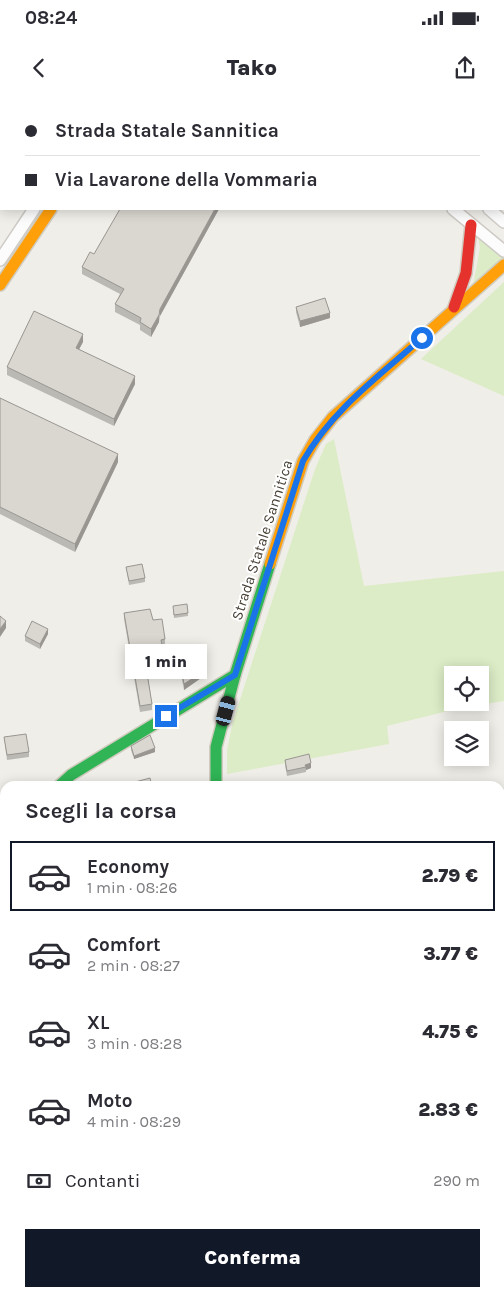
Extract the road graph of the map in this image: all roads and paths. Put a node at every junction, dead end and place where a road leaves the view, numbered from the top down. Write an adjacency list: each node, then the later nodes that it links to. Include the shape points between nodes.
1 (33, 210): 8 (street)
2 (50, 210): 10 (main road)
3 (454, 210): 6 (street)
4 (490, 210): 5 (street)
5 (504, 222)
6 (471, 225): 7 (street); 11 (main road, via 466,273)
7 (504, 251)
8 (0, 260)
9 (504, 265): 11 (main road, Strada Statale Sannitica)
10 (0, 285)
11 (452, 311): 12 (main road, Strada Statale Sannitica, via 333,417 314,440 303,461)
12 (235, 675): 13 (main road); 14 (main road, Strada Statale Sannitica, via 216,747)
13 (65, 781)
14 (216, 781)

